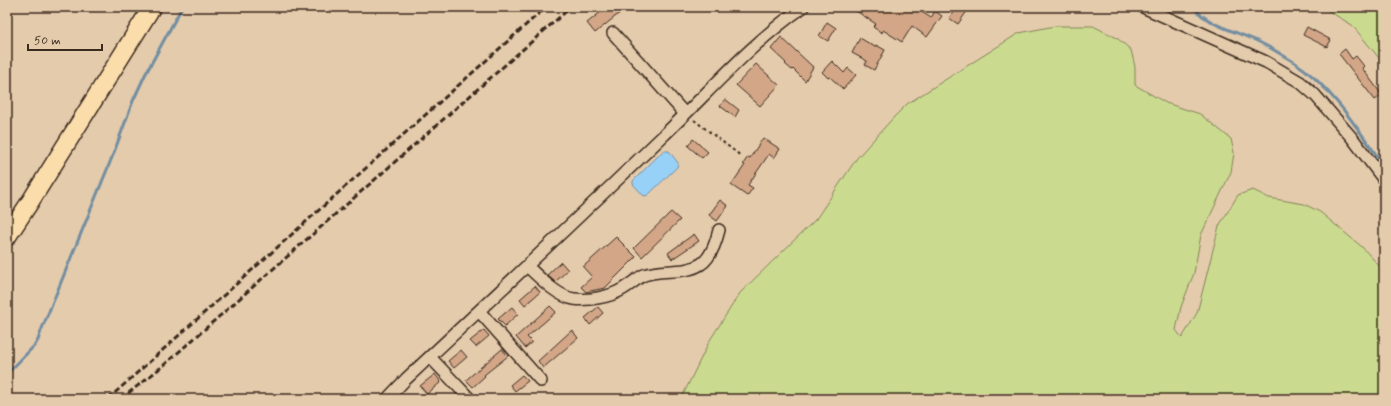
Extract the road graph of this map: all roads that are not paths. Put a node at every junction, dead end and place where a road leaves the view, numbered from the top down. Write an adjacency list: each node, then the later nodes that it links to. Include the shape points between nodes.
1 (152, 7): 8 (main road)
2 (802, 7): 5 (street, via 761,39)
3 (1143, 7): 6 (street, via 1266,62 1300,82 1320,100)
4 (614, 33): 5 (street)
5 (685, 114): 9 (street)
6 (1384, 180)
7 (719, 230): 9 (street, via 716,244 702,264 693,268 644,276 619,292 599,298 572,299 545,283)
8 (7, 237)
9 (527, 266): 10 (street)
10 (479, 311): 11 (street); 12 (street)
11 (430, 357): 13 (street); 14 (street)
12 (541, 381)
13 (387, 399)
14 (470, 399)

